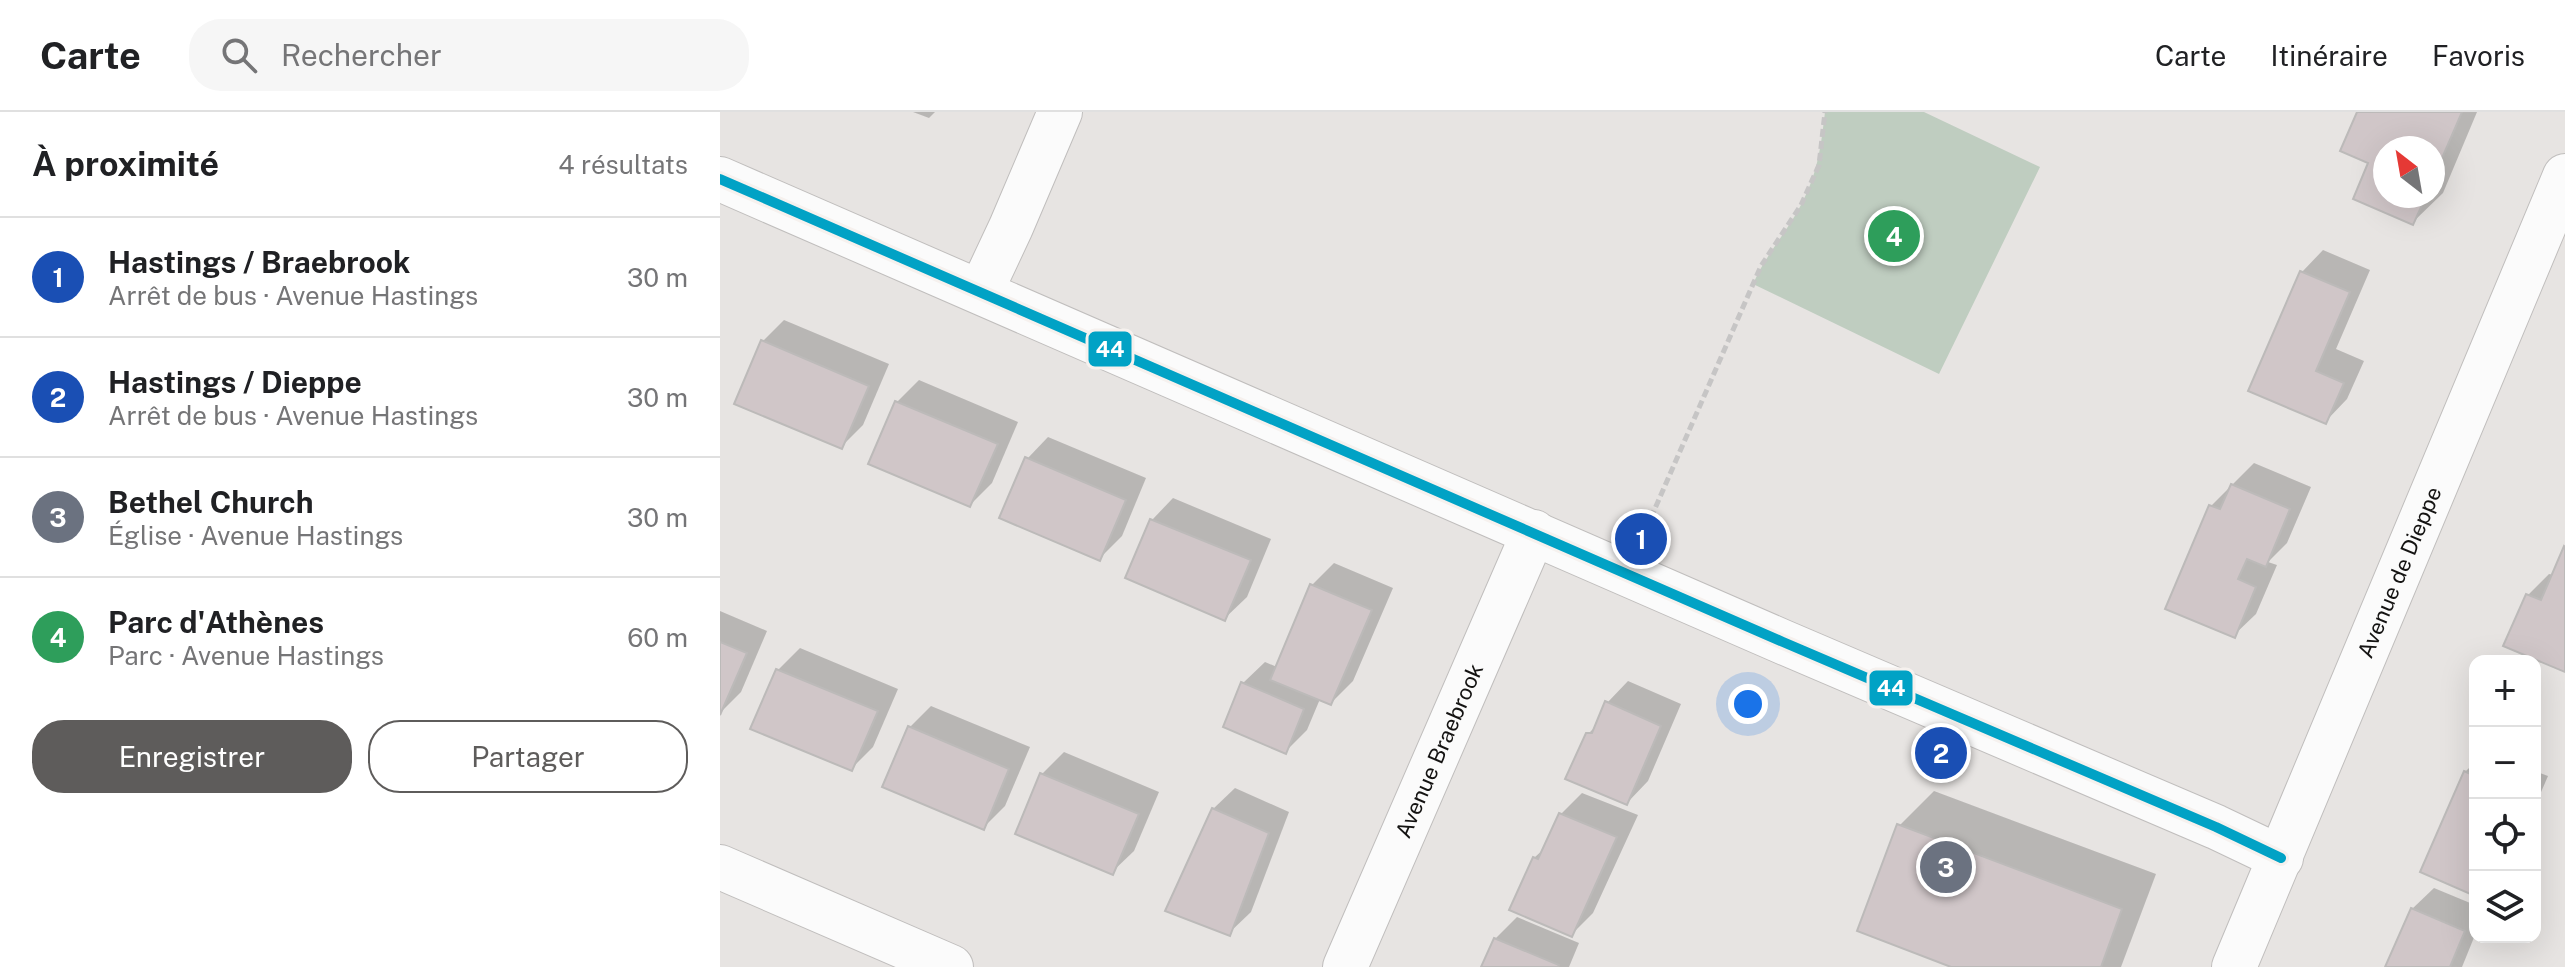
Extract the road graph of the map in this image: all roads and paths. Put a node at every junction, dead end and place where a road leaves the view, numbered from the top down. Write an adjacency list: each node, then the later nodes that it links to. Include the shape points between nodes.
1 (1060, 112): 5 (street)
2 (1825, 112): 7 (path, via 1819,165 1801,205 1761,266)
3 (2565, 176): 8 (street, Avenue de Dieppe)
4 (720, 179): 5 (street)
5 (981, 291): 6 (street)
6 (1534, 532): 8 (street); 11 (street, Avenue Braebrook)
7 (1644, 534)
8 (2281, 858): 12 (street, Avenue de Dieppe)
9 (720, 867): 10 (street)
10 (951, 967)
11 (1345, 967)
12 (2234, 967)

